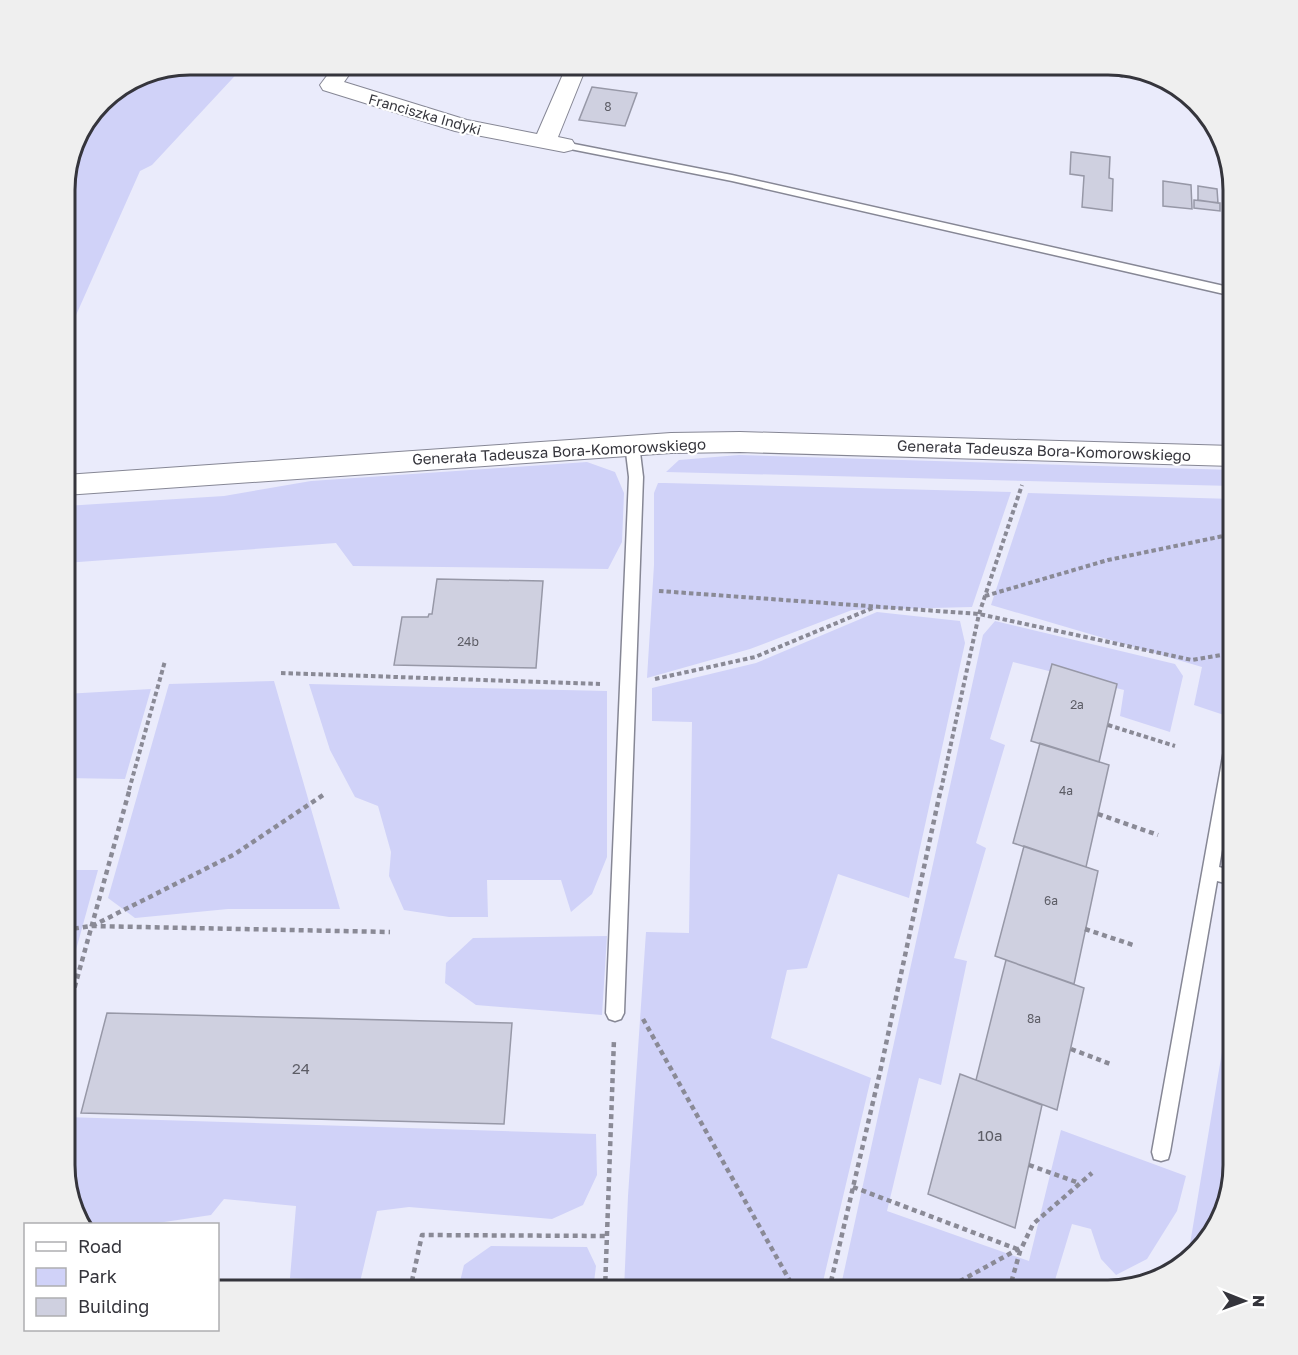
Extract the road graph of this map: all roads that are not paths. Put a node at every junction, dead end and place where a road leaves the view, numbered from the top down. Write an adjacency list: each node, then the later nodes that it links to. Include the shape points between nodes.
1 (338, 75): 3 (street, Franciszka Indyki, via 331,85 463,126)
2 (574, 75): 3 (street)
3 (554, 144): 4 (lane, via 732,178)
4 (1223, 290)
5 (632, 444): 6 (street, Generała Tadeusza Bora-Komorowskiego, via 740,442); 7 (street, Generała Tadeusza Bora-Komorowskiego); 11 (lane, via 636,477)
6 (1223, 456)
7 (75, 485)
8 (1223, 800): 9 (lane)
9 (1210, 872): 10 (lane); 12 (lane)
10 (1223, 875)
11 (615, 1013)
12 (1161, 1152)

